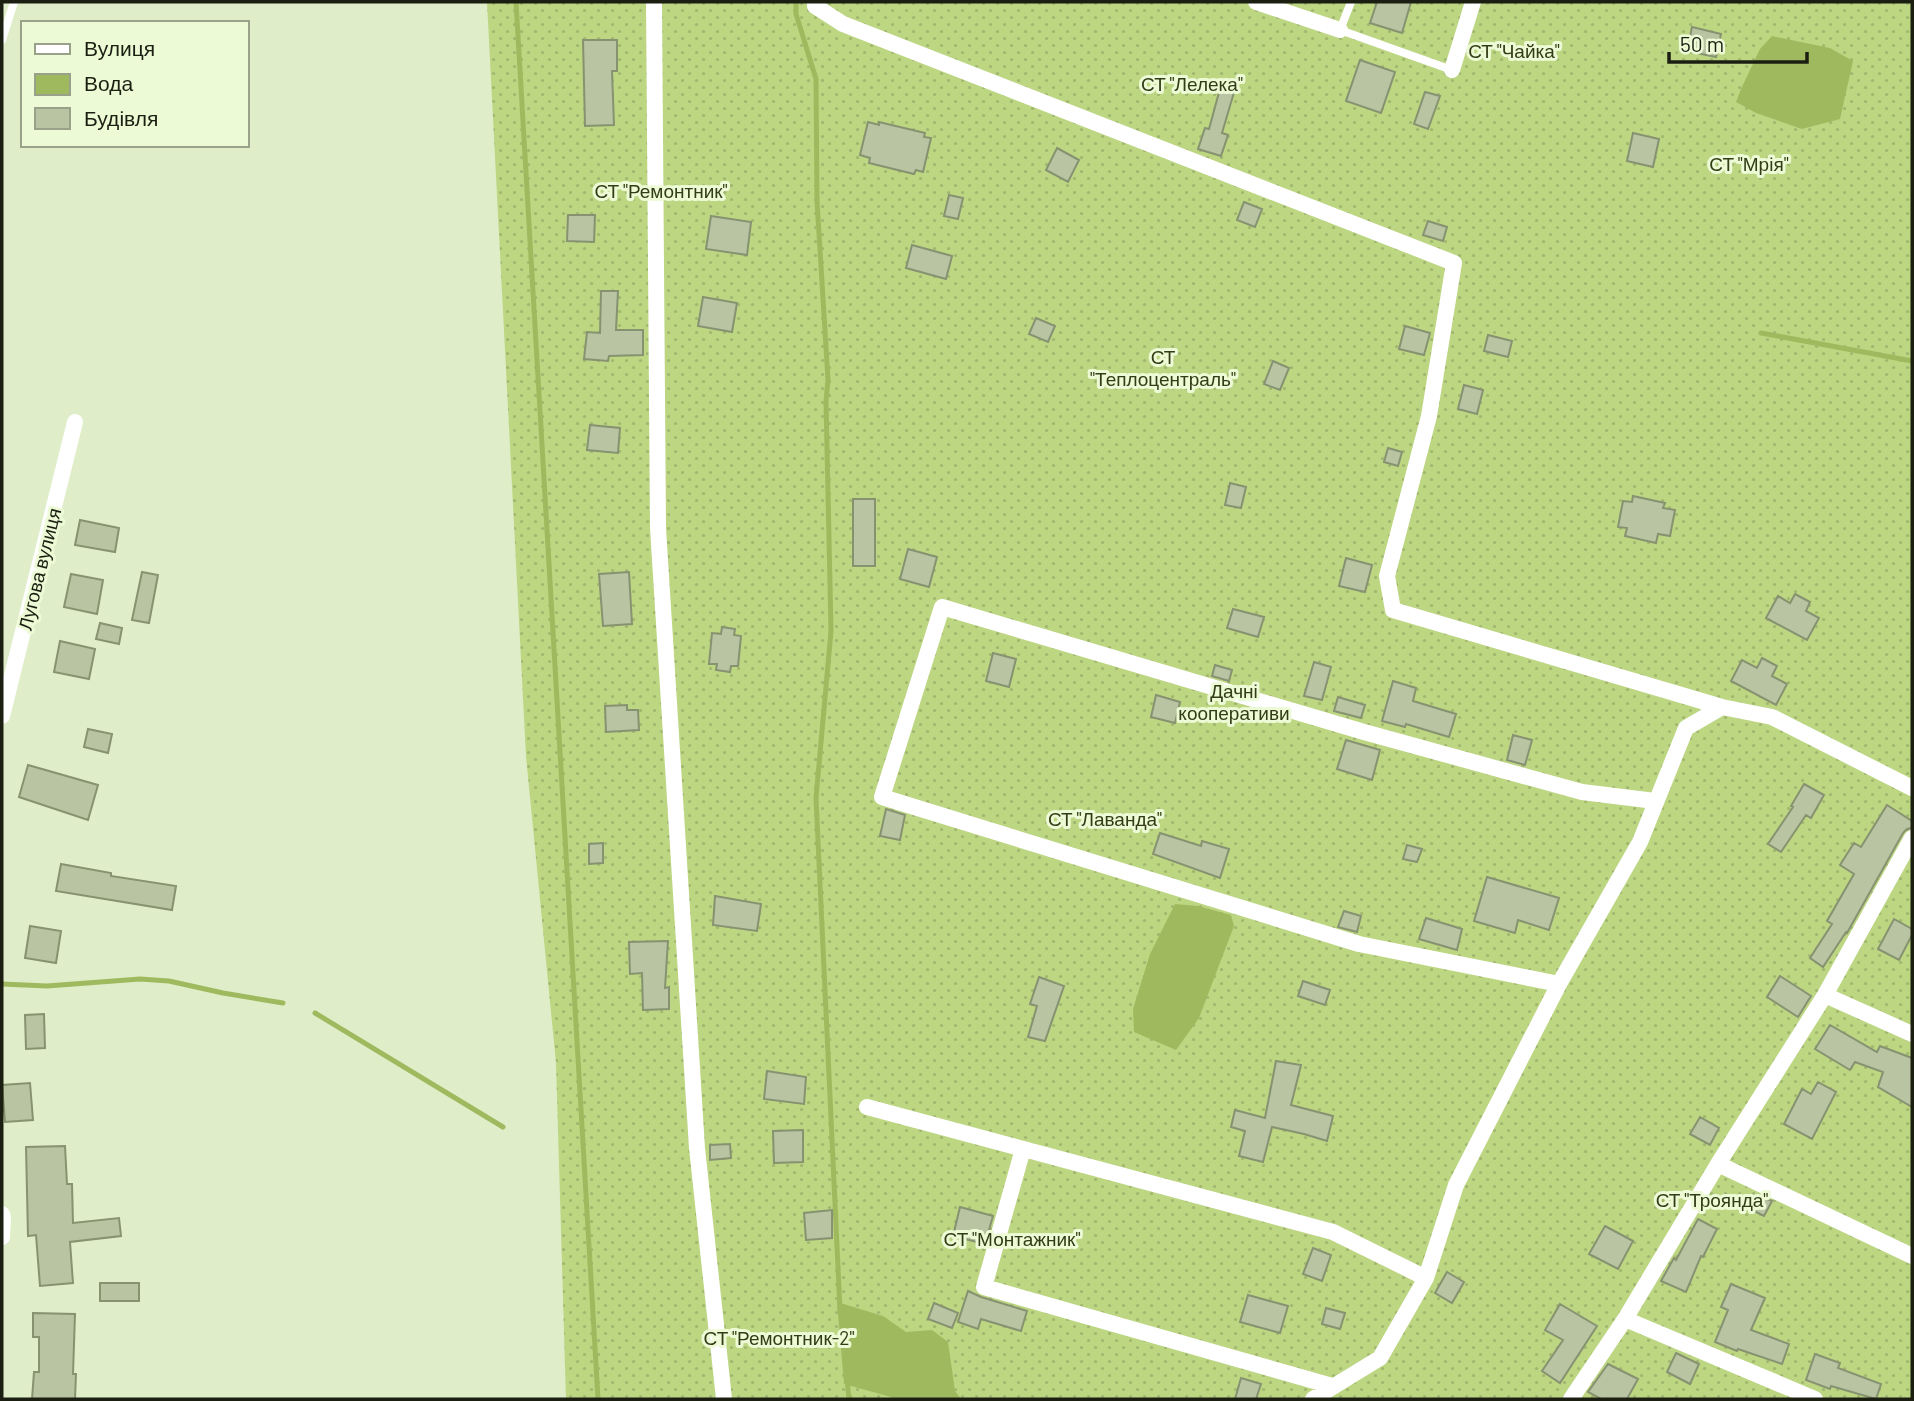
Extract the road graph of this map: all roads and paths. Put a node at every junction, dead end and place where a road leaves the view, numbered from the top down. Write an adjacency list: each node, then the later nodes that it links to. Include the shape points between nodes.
1 (13, 2): 8 (lane)
2 (654, 2): 28 (street, via 658,528 697,1148)
3 (815, 2): 11 (street, via 842,24 1454,263 1429,416 1387,576 1393,610)
4 (1256, 2): 7 (street)
5 (1351, 2): 7 (lane)
6 (1473, 2): 9 (street)
7 (1340, 30): 9 (lane)
8 (2, 40)
9 (1452, 71)
10 (75, 422): 12 (street, Лугова вулиця)
11 (1722, 707): 13 (street, via 1772,717); 14 (street, via 1686,728)
12 (2, 716)
13 (1912, 788)
14 (1655, 802): 16 (street, via 1640,842); 16 (street, via 1556,785 942,607 882,797 1359,944)
15 (1912, 838): 17 (street)
16 (1559, 984): 25 (street, via 1456,1185)
17 (1825, 995): 18 (street); 21 (street)
18 (1912, 1034)
19 (867, 1107): 20 (street)
20 (1023, 1149): 25 (street, via 1334,1232); 27 (street, via 984,1287)
21 (1718, 1164): 24 (street); 26 (street)
22 (2, 1214): 23 (street)
23 (2, 1237)
24 (1912, 1256)
25 (1426, 1278): 27 (street, via 1380,1358)
26 (1625, 1319): 30 (street); 31 (street)
27 (1332, 1386): 29 (street)
28 (724, 1399)
29 (1313, 1399)
30 (1571, 1399)
31 (1811, 1399)

